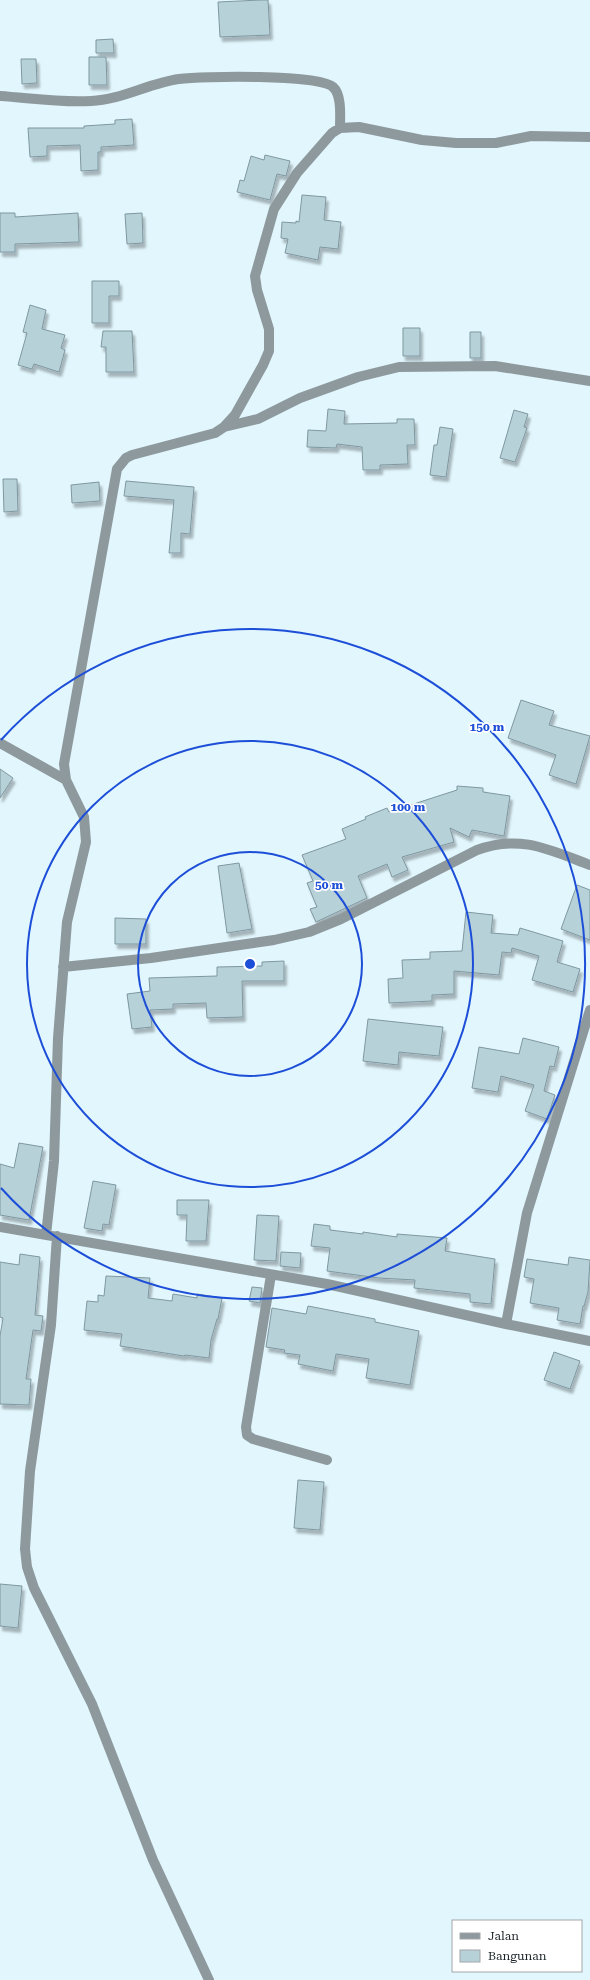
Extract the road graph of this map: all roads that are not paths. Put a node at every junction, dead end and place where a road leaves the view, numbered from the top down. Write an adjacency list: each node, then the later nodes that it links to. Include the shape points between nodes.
1 (0, 96): 2 (street, via 92,101 179,79 286,78 312,81 334,88 339,101)
2 (340, 128): 3 (street, via 359,127 422,140 456,143 496,143 531,136); 5 (street, via 332,133 297,173 274,209 256,276 257,290 269,329 269,351 236,415)
3 (590, 137)
4 (590, 381): 5 (street, via 494,366 399,367 358,377 300,398 258,420)
5 (224, 427): 7 (street, via 214,433 132,455 117,469 64,764)
6 (0, 743): 7 (street)
7 (66, 780): 9 (street, via 84,817 86,842 67,922)
8 (590, 865): 9 (street, via 525,843 491,845 341,919 309,932 274,940 151,958)
9 (63, 967): 12 (street, via 54,1161)
10 (590, 1010): 15 (street, via 527,1213)
11 (0, 1227): 12 (street)
12 (46, 1235): 13 (street)
13 (57, 1236): 14 (street); 18 (street, via 51,1325 30,1471 27,1567 34,1588 92,1704 153,1860)
14 (272, 1275): 15 (street, via 327,1284); 17 (street, via 246,1427 247,1435 253,1439)
15 (506, 1324): 16 (street)
16 (590, 1340)
17 (327, 1460)
18 (209, 1980)

